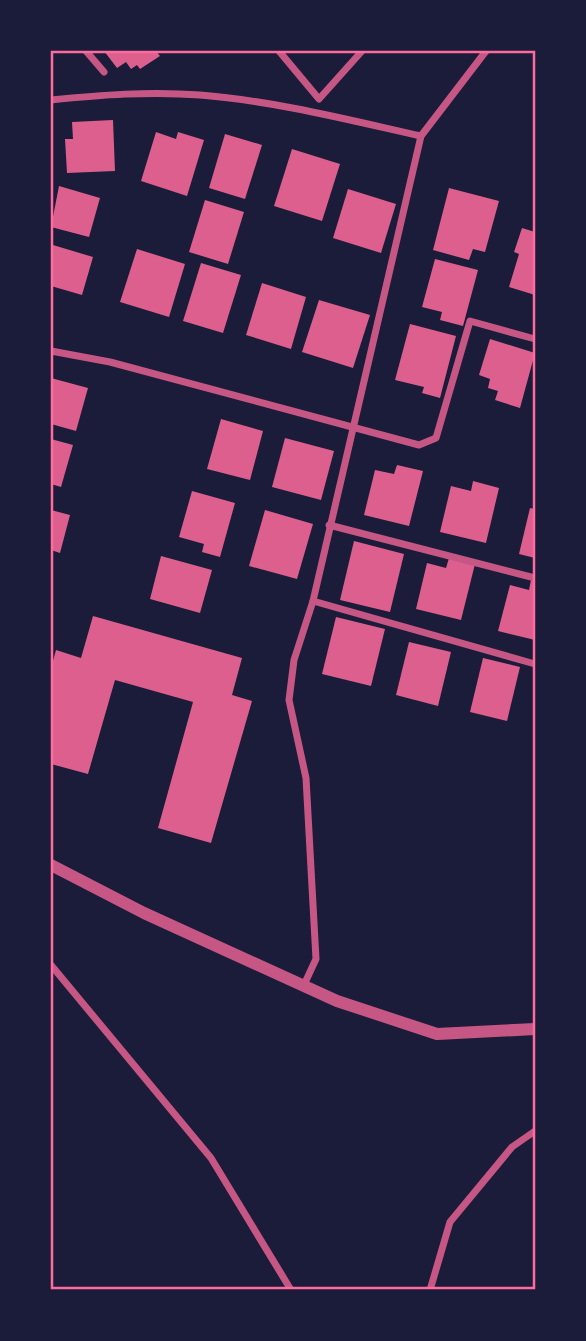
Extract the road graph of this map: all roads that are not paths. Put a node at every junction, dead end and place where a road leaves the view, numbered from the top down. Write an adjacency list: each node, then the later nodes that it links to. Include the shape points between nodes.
1 (86, 51): 5 (street)
2 (279, 51): 3 (street, via 319,99)
3 (362, 51)
4 (486, 51): 7 (street)
5 (104, 72)
6 (51, 100): 7 (street, via 115,93 200,95 299,109)
7 (422, 136): 10 (street)
8 (535, 340): 10 (street, via 470,321 436,438 419,445)
9 (51, 351): 10 (street)
10 (353, 427): 11 (street)
11 (329, 524): 12 (street); 13 (street)
12 (535, 578)
13 (313, 601): 14 (street); 17 (street, via 294,660 289,700 306,778 316,958)
14 (535, 664)
15 (51, 865): 17 (street)
16 (51, 965): 20 (street, via 211,1158)
17 (302, 988): 18 (street, via 437,1034)
18 (535, 1030)
19 (535, 1131): 21 (street, via 512,1147 450,1222)
20 (291, 1290)
21 (430, 1290)

